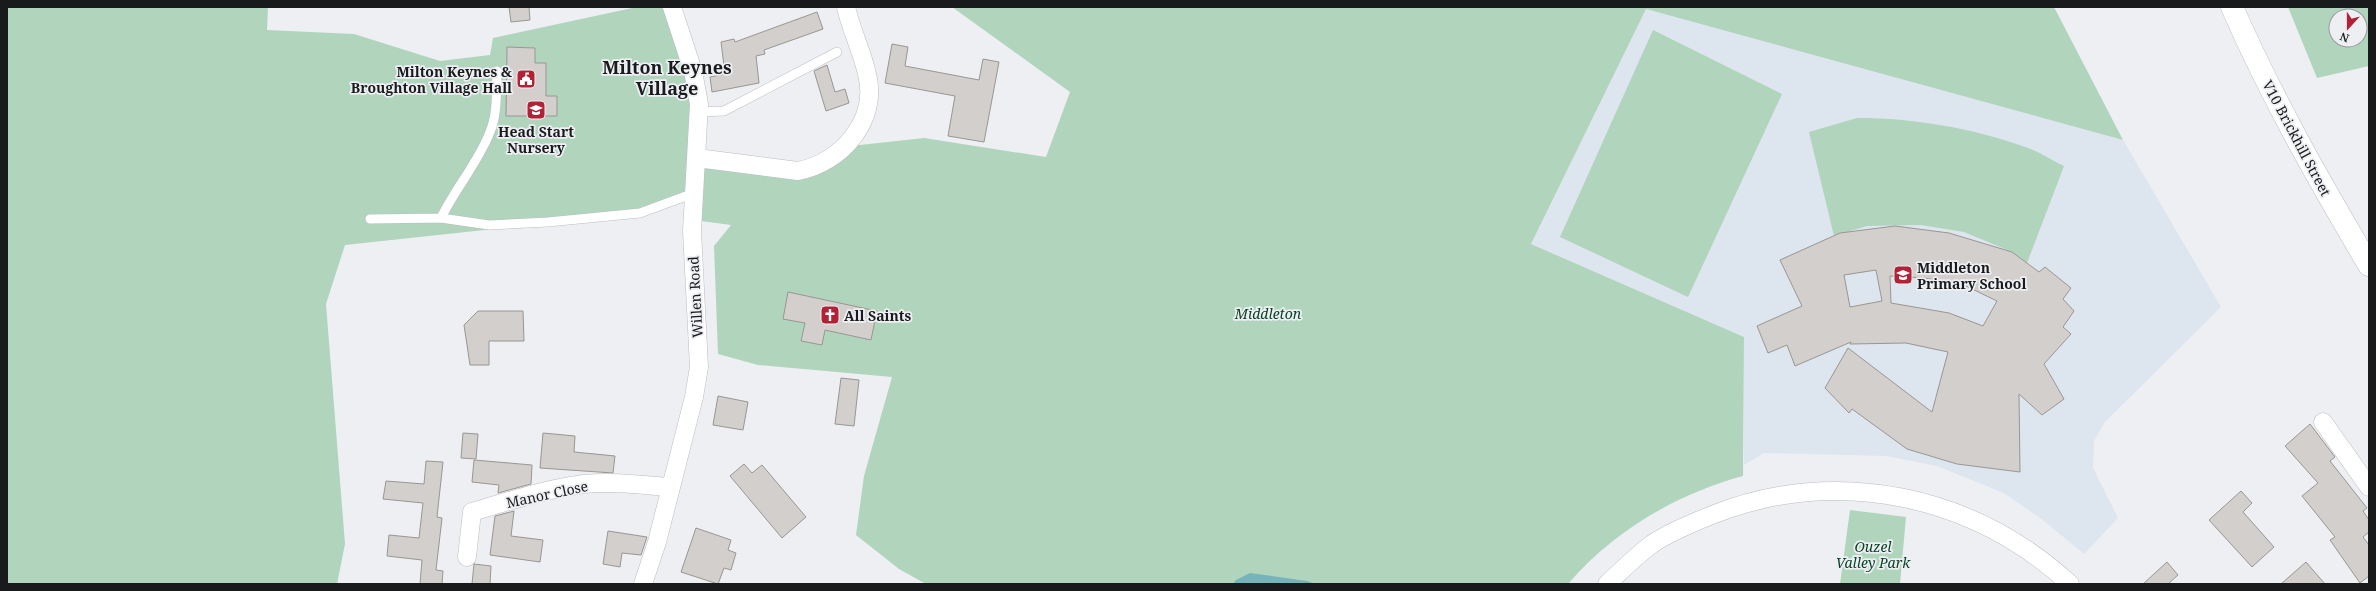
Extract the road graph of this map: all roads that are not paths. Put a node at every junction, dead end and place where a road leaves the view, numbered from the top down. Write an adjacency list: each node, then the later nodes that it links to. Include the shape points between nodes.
1 (672, 7): 6 (street, Willen Road, via 697,86)
2 (846, 7): 7 (street, via 868,74 870,90 863,118 855,135 842,150 813,168 798,171)
3 (2232, 7): 11 (street, V10 Brickhill Street, via 2256,63 2301,148)
4 (837, 52): 6 (lane, via 724,111)
5 (497, 71): 9 (lane, via 495,108 490,132)
6 (699, 112): 7 (street, Willen Road)
7 (697, 158): 8 (street, Willen Road)
8 (694, 193): 9 (lane, via 640,213 586,219 494,226); 13 (street, Willen Road, via 692,231 698,374)
9 (441, 218): 10 (lane)
10 (370, 219)
11 (2369, 265)
12 (2323, 422): 14 (street)
13 (670, 487): 15 (street, Manor Close, via 584,484 534,494 472,512); 16 (street, Willen Road, via 657,542)
14 (2369, 487)
15 (466, 558)
16 (643, 584)
17 (1607, 584): 18 (street, via 1652,544 1692,523 1733,507 1802,491 1882,494 1930,504 1971,519 2010,538 2050,565)
18 (2070, 584)

